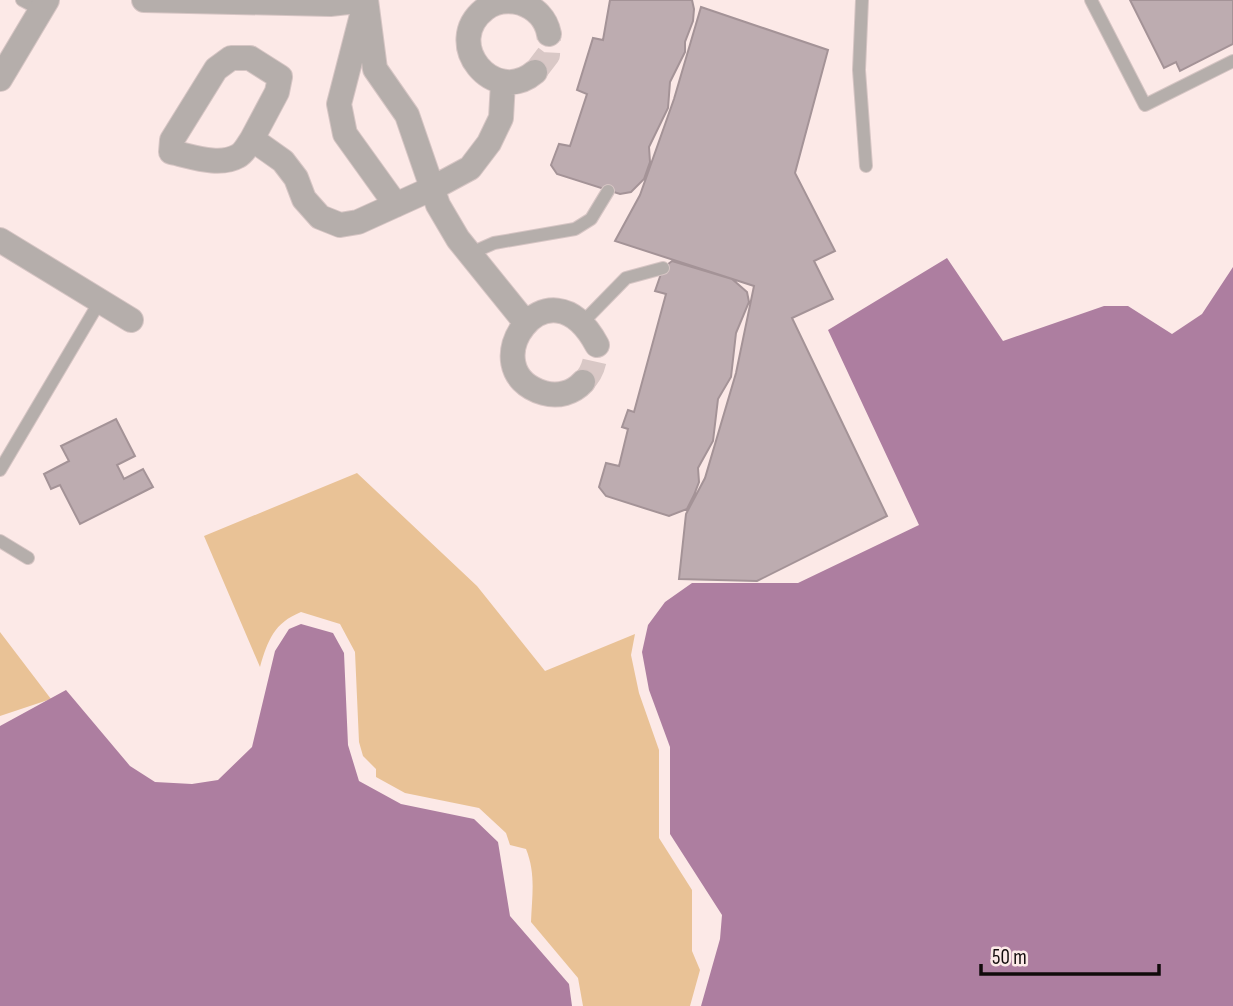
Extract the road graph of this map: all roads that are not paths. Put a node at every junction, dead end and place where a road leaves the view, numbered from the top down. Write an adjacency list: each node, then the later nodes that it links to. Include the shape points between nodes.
1 (144, 0): 2 (street, via 330,4)
2 (366, 0)
3 (862, 0): 12 (lane, via 859,70)
4 (1091, 0): 7 (lane, via 1145,105)
5 (37, 4): 9 (street)
6 (549, 34): 10 (street, via 540,9 517,1 503,1 478,14 468,36 469,50 474,63)
7 (1233, 61)
8 (536, 72): 10 (street, via 517,82)
9 (0, 79)
10 (503, 82): 13 (street, via 501,118 489,143 470,167)
11 (253, 139): 11 (street, via 277,92 279,77 250,58 231,58 216,69 172,140 171,152 230,159 241,155); 15 (street, via 283,161 304,200 320,217 340,225)
12 (866, 166)
13 (433, 188): 15 (street); 15 (street, via 407,115 375,69 366,0 339,104 345,134); 17 (street)
14 (608, 191): 17 (lane, via 591,219 575,229 494,243)
15 (396, 205)
16 (0, 240): 19 (street)
17 (469, 254): 21 (street)
18 (663, 268): 22 (lane, via 626,278)
19 (100, 300): 20 (street); 25 (lane)
20 (131, 320)
21 (525, 322): 22 (street, via 555,311); 24 (street, via 512,357 525,382 535,390 564,394)
22 (583, 322): 23 (street)
23 (597, 345)
24 (583, 382)
25 (0, 470)
26 (0, 541): 27 (lane)
27 (28, 558)

